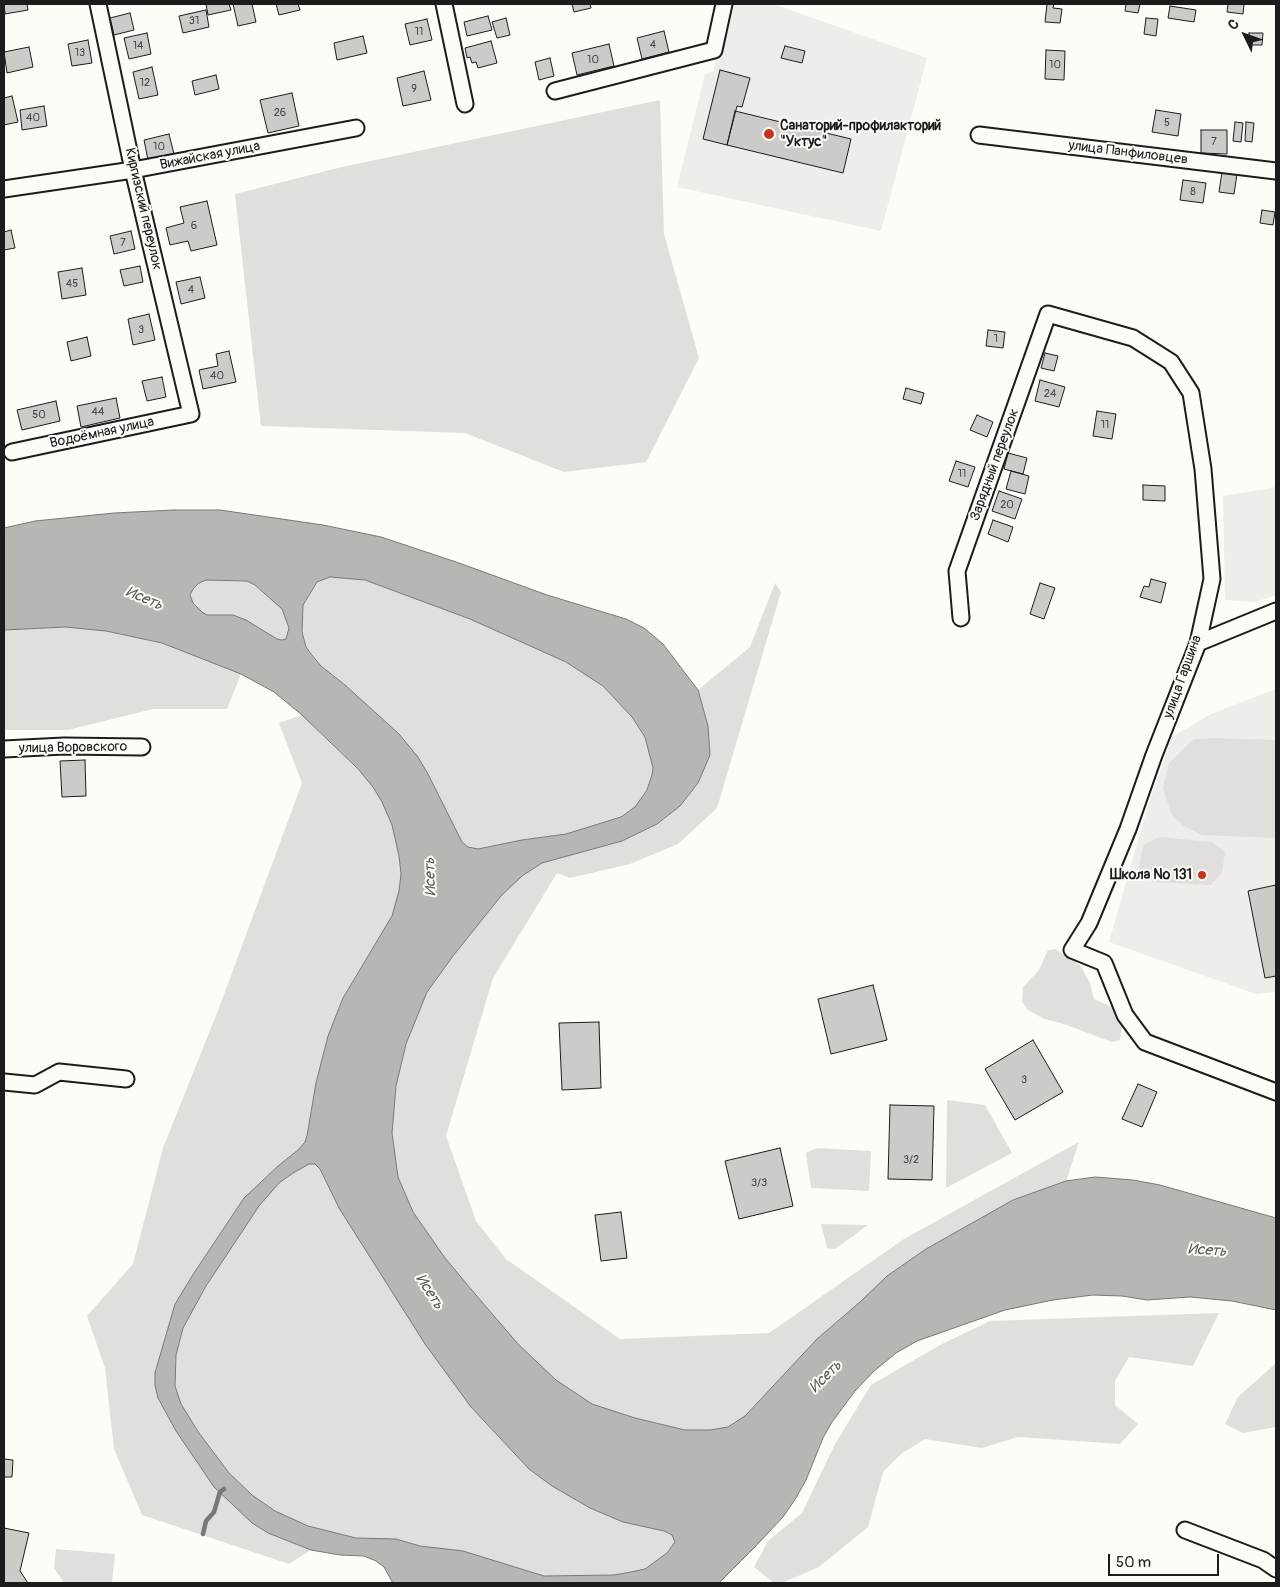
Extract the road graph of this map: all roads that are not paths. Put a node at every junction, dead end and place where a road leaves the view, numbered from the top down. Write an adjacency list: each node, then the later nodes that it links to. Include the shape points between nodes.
1 (98, 4): 8 (street, Киргизский переулок)
2 (444, 4): 5 (street)
3 (724, 4): 4 (street, via 714,50)
4 (555, 91)
5 (465, 104)
6 (356, 128): 8 (street, Вижайская улица)
7 (979, 135): 9 (street, улица Панфиловцев)
8 (133, 170): 10 (street, Вижайская улица); 12 (street, Киргизский переулок)
9 (1276, 171)
10 (4, 189)
11 (1171, 362): 15 (street, Зарядный переулок, via 1133,338 1048,314 957,571); 16 (street, улица Гаршина, via 1191,392 1203,469 1212,579)
12 (191, 414): 13 (street, Водоёмная улица)
13 (12, 452)
14 (1276, 611): 16 (street)
15 (961, 618)
16 (1198, 643): 21 (street, улица Гаршина, via 1090,923 1072,950 1104,963 1125,1015 1145,1042)
17 (142, 747): 18 (street, улица Воровского)
18 (4, 749)
19 (126, 1079): 20 (street, via 59,1072 35,1085)
20 (4, 1082)
21 (1276, 1092)
22 (1186, 1530): 23 (street, via 1263,1560)
23 (1276, 1569)

